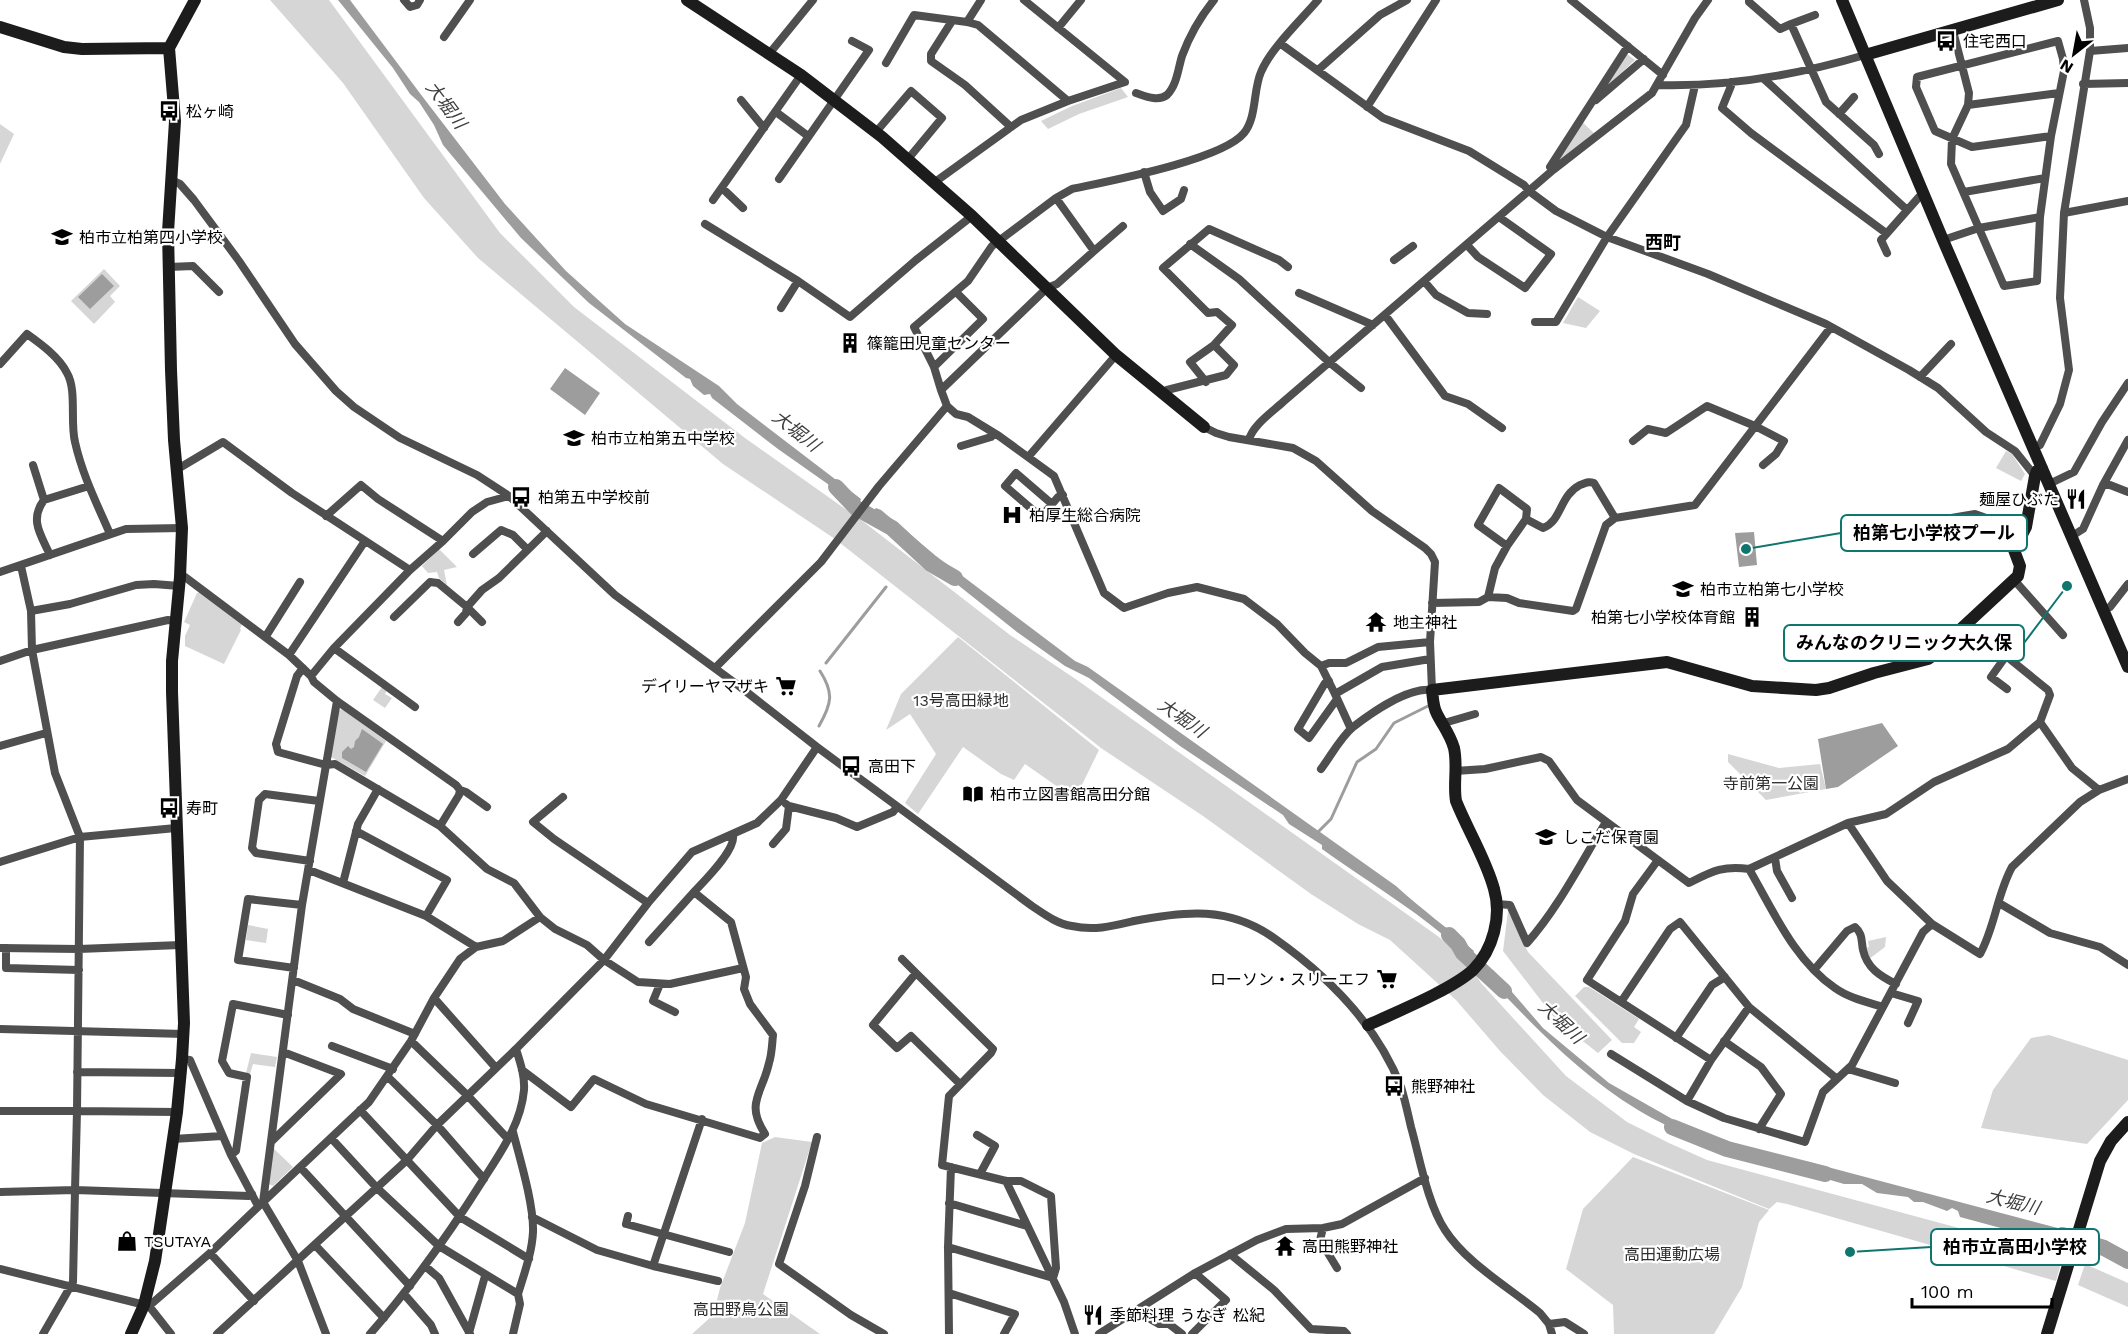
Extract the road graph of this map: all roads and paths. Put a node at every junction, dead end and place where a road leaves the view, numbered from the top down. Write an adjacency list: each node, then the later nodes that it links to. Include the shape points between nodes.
1 (195, 0): 32 (street)
2 (404, 0): 3 (street, via 410,7)
3 (420, 0)
4 (470, 0): 28 (street)
5 (687, 0): 35 (street)
6 (813, 0): 35 (street)
7 (981, 0): 23 (street)
8 (1024, 0): 26 (street)
9 (1081, 0): 26 (street)
10 (1214, 0): 50 (street, via 1200,20 1166,95 1155,99)
11 (1318, 0): 30 (street)
12 (1407, 0): 40 (street, via 1380,15)
13 (1436, 0): 58 (street)
14 (1571, 0): 31 (street)
15 (1708, 0): 43 (street)
16 (1749, 0): 24 (street, via 1780,29)
17 (1842, 0): 36 (street)
18 (2058, 0): 20 (street)
19 (2084, 0): 34 (street)
20 (2034, 4): 27 (street)
21 (1815, 15): 24 (street)
22 (952, 21): 23 (street); 38 (street, via 914,15); 61 (street, via 931,54 931,61 965,85)
23 (967, 22): 55 (street, via 978,25)
24 (1791, 24): 41 (street)
25 (0, 27): 32 (street, via 82,50)
26 (1058, 28): 55 (street, via 1125,82)
27 (1953, 31): 36 (street); 39 (street)
28 (444, 37)
29 (852, 41): 54 (street, via 869,50)
30 (1281, 44): 40 (street); 70 (street, via 1260,73 1245,132 1227,147)
31 (1628, 46): 37 (street); 57 (street)
32 (169, 48): 73 (street, via 175,120)
33 (2128, 48): 34 (street)
34 (2090, 51): 47 (street)
35 (769, 54): 42 (street)
36 (1865, 56): 41 (street); 79 (street)
37 (1644, 59): 43 (street); 57 (street)
38 (886, 63)
39 (1963, 67): 51 (street, via 2058,41 2064,70); 56 (street); 66 (street, via 1917,77 1916,87 1935,131)
40 (1318, 70): 58 (street)
41 (1812, 70): 44 (street); 60 (street, via 1826,102)
42 (801, 75): 54 (street); 59 (street)
43 (1663, 75): 48 (street)
44 (1764, 79): 45 (street); 84 (street)
45 (1731, 82): 49 (street); 92 (street, via 1722,108)
46 (2128, 83): 47 (street)
47 (2083, 84): 85 (street)
48 (1658, 85): 49 (street); 69 (street)
49 (1695, 85): 93 (street, via 1686,125)
50 (1136, 93)
51 (2059, 93): 56 (street); 65 (street)
52 (1854, 98): 60 (street)
53 (741, 100): 62 (street)
54 (834, 101): 63 (street); 64 (street)
55 (1068, 101): 61 (street)
56 (1968, 105): 66 (street)
57 (1589, 106): 69 (street, via 1550,167)
58 (1367, 107): 77 (street, via 1383,118 1469,151)
59 (776, 112): 62 (street); 64 (street)
60 (1839, 114): 67 (street)
61 (1011, 127): 74 (street)
62 (764, 128): 75 (street)
63 (876, 132): 68 (street); 68 (street, via 911,91 942,118)
64 (808, 136): 72 (street)
65 (2050, 136): 66 (street, via 1972,147); 71 (street)
66 (1952, 139): 78 (street, via 1951,164)
67 (1879, 154)
68 (908, 159): 74 (street)
69 (1553, 170): 77 (street)
70 (1144, 172): 76 (street, via 1150,192 1163,211 1181,199); 80 (street, via 1072,189)
71 (2045, 178): 78 (street); 88 (street)
72 (778, 179)
73 (171, 180): 102 (street); 148 (street, via 194,200 295,344 336,391 400,438 477,475)
74 (935, 182): 86 (street)
75 (722, 188): 81 (street); 83 (street)
76 (1184, 190)
77 (1529, 191): 87 (street); 93 (street, via 1557,211)
78 (1964, 192): 91 (street)
79 (1924, 195): 84 (street); 94 (street)
80 (1056, 198): 95 (street); 99 (street)
81 (713, 200)
82 (2128, 201): 85 (street)
83 (743, 208)
84 (1907, 210): 92 (street)
85 (2064, 213): 137 (street, via 2060,298 2069,370 2060,404 2040,445)
86 (972, 216): 95 (street); 104 (street, via 850,317)
87 (1499, 217): 97 (street); 97 (street, via 1551,254 1526,288 1478,257)
88 (2040, 218): 91 (street); 91 (street, via 2037,280 2004,286)
89 (705, 224): 104 (street)
90 (1123, 226): 99 (street)
91 (1979, 228): 94 (street)
92 (1886, 233): 100 (street, via 1881,240)
93 (1607, 237): 113 (street, via 1556,322); 115 (street, via 1708,274)
94 (1943, 240): 137 (street)
95 (998, 241): 106 (street); 108 (street)
96 (1190, 244): 103 (street, via 1209,229); 117 (street, via 1163,268 1208,313 1217,312 1232,325); 119 (street, via 1239,279)
97 (1467, 245): 105 (street)
98 (1413, 246): 101 (street)
99 (1094, 250): 106 (street, via 1057,284)
100 (1887, 253)
101 (1394, 260)
102 (169, 267): 107 (street, via 193,266); 141 (street)
103 (1288, 267)
104 (798, 281): 110 (street)
105 (1424, 281): 111 (street, via 1436,295 1468,313); 112 (street)
106 (1047, 288): 118 (street); 126 (street)
107 (219, 292)
108 (956, 292): 121 (street, via 914,327); 121 (street, via 983,319)
109 (1299, 293): 114 (street)
110 (781, 308)
111 (1487, 314)
112 (1385, 315): 114 (street); 131 (street, via 1445,396 1468,405)
113 (1535, 322)
114 (1373, 325): 119 (street)
115 (1830, 327): 122 (street); 129 (street)
116 (1951, 344): 122 (street)
117 (1214, 345): 123 (street, via 1190,362); 123 (street, via 1234,365 1226,375)
118 (1116, 355): 127 (street); 138 (street)
119 (1330, 363): 125 (street); 133 (street, via 1258,425)
120 (0, 364): 145 (street, via 27,334 68,373 74,439)
121 (934, 367): 126 (street)
122 (1920, 377): 142 (street)
123 (1206, 381): 127 (street)
124 (2128, 383): 143 (street, via 2074,472)
125 (1361, 388)
126 (941, 390): 128 (street)
127 (1164, 394): 130 (street)
128 (947, 406): 132 (street); 195 (street, via 820,562)
129 (1755, 426): 135 (street, via 1707,406 1666,433 1648,429); 140 (street, via 1784,441); 152 (street, via 1695,505)
130 (1204, 427): 133 (street, via 1216,434)
131 (1502, 428)
132 (994, 433): 136 (street); 138 (street)
133 (1249, 440): 174 (street, via 1293,448 1316,461 1372,511 1425,548 1435,562)
134 (2128, 440): 144 (street)
135 (1633, 441)
136 (961, 446)
137 (2033, 448): 142 (street)
138 (1029, 456): 147 (street, via 1054,476)
139 (33, 465): 149 (street)
140 (1763, 465)
141 (176, 467): 151 (street, via 223,442); 154 (street)
142 (2038, 472): 143 (street); 159 (street, via 2030,495 2029,517)
143 (2049, 484): 158 (street)
144 (2103, 485): 146 (street); 158 (street, via 2084,528)
145 (89, 486): 149 (street); 157 (street)
146 (2128, 492)
147 (1063, 495): 150 (street); 192 (street, via 1104,593 1124,608 1197,587 1244,599)
148 (509, 496): 156 (street); 161 (street, via 472,512)
149 (44, 500): 165 (street, via 36,522)
150 (1052, 504): 150 (street, via 1041,517 1005,486 1016,473)
151 (327, 516): 160 (street); 161 (street, via 361,485)
152 (1615, 518): 153 (street, via 1594,483 1588,481 1570,491 1551,525 1544,528); 173 (street, via 1606,525 1573,611)
153 (1526, 519): 162 (street); 162 (street, via 1527,509 1499,488 1478,525)
154 (182, 528): 157 (street, via 144,527); 169 (street)
155 (1892, 528): 159 (street, via 1975,514)
156 (547, 531): 163 (street); 195 (street, via 615,595)
157 (110, 534): 165 (street)
158 (2072, 536): 176 (street)
159 (2019, 539): 170 (street, via 2014,550 2020,566)
160 (365, 541): 167 (street); 188 (street)
161 (443, 541): 167 (street)
162 (1507, 546): 173 (street, via 1495,568)
163 (527, 549): 164 (street, via 513,535 501,530); 175 (street)
164 (473, 554)
165 (50, 555): 166 (street)
166 (21, 566): 168 (street); 177 (street)
167 (410, 570): 186 (street)
168 (0, 572)
169 (180, 581): 177 (street, via 136,585); 179 (street); 184 (street, via 185,577)
170 (2015, 581): 182 (street); 183 (street)
171 (300, 582): 184 (street)
172 (2128, 584): 176 (street)
173 (1488, 597): 174 (street, via 1479,602)
174 (1432, 603): 185 (street)
175 (467, 607): 178 (street, via 438,583 430,582); 180 (street); 181 (street)
176 (2103, 610): 193 (street)
177 (31, 611): 187 (street)
178 (394, 617)
179 (176, 621): 187 (street); 226 (street, via 172,692)
180 (458, 621)
181 (482, 622)
182 (1962, 628): 189 (street); 199 (street, via 1928,659 1816,690 1752,686 1667,662)
183 (2063, 634)
184 (266, 636): 188 (street)
185 (1430, 642): 190 (street); 192 (street, via 1378,647 1346,663)
186 (334, 648): 196 (street); 202 (street)
187 (32, 650): 191 (street); 207 (street)
188 (290, 655): 194 (street)
189 (2006, 656): 198 (street, via 1992,677); 204 (street, via 2048,690 2050,695)
190 (1430, 659): 199 (street); 200 (street, via 1382,667)
191 (0, 661)
192 (1321, 666): 197 (street)
193 (2128, 667)
194 (303, 668): 196 (street); 210 (street, via 297,675 276,744 278,752)
195 (715, 668): 209 (street)
196 (311, 676): 201 (street)
197 (1329, 681): 200 (street); 200 (street, via 1298,729 1309,738)
198 (2007, 689)
199 (1432, 690): 205 (street, via 1436,713); 206 (street, via 1404,695)
200 (1336, 696): 206 (street)
201 (337, 701): 210 (street); 215 (street)
202 (415, 707)
203 (1475, 714): 205 (street)
204 (2040, 722): 216 (street, via 2072,768); 224 (street, via 2008,749 1934,782 1886,814)
205 (1444, 723): 212 (street, via 1454,748)
206 (1351, 729): 211 (street)
207 (46, 733): 208 (street); 229 (street, via 55,773)
208 (0, 746)
209 (817, 747): 218 (street); 222 (street)
210 (326, 765): 214 (street, via 335,764); 219 (street)
211 (1321, 769)
212 (1455, 771): 223 (street, via 1541,757 1549,761 1577,800); 241 (street, via 1456,801 1487,869)
213 (2128, 779): 216 (street)
214 (378, 789): 225 (street); 227 (street)
215 (460, 790): 221 (street); 225 (street)
216 (2100, 790): 240 (street, via 2080,802 2012,867)
217 (562, 797): 239 (street, via 533,822)
218 (781, 800): 220 (street); 228 (street, via 757,823)
219 (319, 801): 234 (street); 234 (street, via 266,794 259,800 252,848 256,853)
220 (789, 806): 222 (street, via 857,827); 230 (street, via 786,829)
221 (487, 807)
222 (897, 807): 271 (street, via 1032,906 1070,926 1105,928 1203,913 1219,914 1256,927 1318,974)
223 (1606, 822): 232 (street); 241 (street, via 1555,907 1527,943 1510,905)
224 (1848, 823): 231 (street); 245 (street, via 1887,881)
225 (440, 826): 244 (street, via 487,868 514,883)
226 (176, 828): 229 (street); 247 (street)
227 (356, 831): 236 (street); 243 (street, via 447,880)
228 (733, 835): 237 (street, via 730,850); 239 (street, via 692,852)
229 (81, 837): 233 (street); 250 (street)
230 (773, 844)
231 (1775, 858): 235 (street); 238 (street, via 1777,871)
232 (1658, 860): 235 (street, via 1689,883 1718,869); 265 (street, via 1633,894 1624,921 1587,980)
233 (0, 862)
234 (309, 865): 236 (street); 242 (street)
235 (1749, 869): 257 (street, via 1793,945)
236 (344, 883): 243 (street)
237 (694, 892): 246 (street); 255 (street, via 731,922)
238 (1792, 898)
239 (648, 903): 252 (street)
240 (1999, 903): 245 (street, via 1980,954); 253 (street, via 2050,933 2100,947)
241 (1497, 904): 271 (street, via 1489,946 1479,963 1463,977)
242 (302, 905): 254 (street); 254 (street, via 248,900 238,960)
243 (426, 916): 248 (street)
244 (540, 917): 248 (street, via 503,941); 252 (street)
245 (1932, 924): 262 (street, via 1923,932)
246 (649, 942)
247 (180, 945): 250 (street); 274 (street)
248 (476, 947): 264 (street, via 460,959)
249 (3, 948): 250 (street); 256 (street, via 6,968)
250 (79, 949): 256 (street)
251 (902, 959): 258 (street)
252 (604, 960): 261 (street, via 638,982); 279 (street)
253 (2128, 965)
254 (294, 968): 260 (street)
255 (743, 968): 261 (street); 299 (street, via 744,989 750,1004 773,1035 754,1110 765,1134 760,1138)
256 (79, 970): 273 (street)
257 (1814, 970): 262 (street, via 1841,936 1855,927 1874,971); 266 (street, via 1836,989)
258 (916, 973): 292 (street, via 993,1049); 292 (street, via 873,1025 897,1048 911,1036)
259 (1725, 977): 265 (street, via 1680,922 1670,929); 267 (street); 276 (street, via 1712,985)
260 (293, 980): 269 (street); 275 (street, via 340,999)
261 (660, 984): 268 (street, via 653,1001)
262 (1896, 984): 263 (street)
263 (1891, 993): 266 (street); 270 (street, via 1918,1001)
264 (434, 998): 275 (street); 284 (street)
265 (1621, 1002): 276 (street)
266 (1883, 1007): 285 (street)
267 (1749, 1008): 277 (street); 290 (street)
268 (675, 1012)
269 (288, 1015): 280 (street); 310 (street, via 233,1004 222,1061 229,1073 247,1077 236,1151)
270 (1908, 1023)
271 (1368, 1025): 315 (street, via 1401,1089)
272 (0, 1029): 273 (street)
273 (78, 1030): 274 (street); 287 (street)
274 (184, 1034): 282 (street)
275 (413, 1037): 288 (street); 293 (street)
276 (1676, 1038): 283 (street)
277 (1724, 1041): 283 (street); 302 (street, via 1761,1067 1781,1094)
278 (332, 1046): 288 (street)
279 (516, 1049): 284 (street); 286 (street)
280 (283, 1052): 309 (street); 309 (street, via 342,1074)
281 (1611, 1054): 294 (street)
282 (182, 1059): 289 (street); 304 (street, via 190,1060)
283 (1711, 1060): 294 (street)
284 (496, 1068): 293 (street)
285 (1848, 1069): 290 (street); 291 (street)
286 (522, 1070): 299 (street, via 571,1107 594,1079 646,1104); 305 (street, via 524,1089)
287 (77, 1072): 289 (street); 297 (street)
288 (390, 1072): 295 (street); 301 (street)
289 (181, 1073): 298 (street)
290 (1836, 1078): 302 (street, via 1823,1092 1805,1142)
291 (1895, 1083)
292 (960, 1084): 313 (street, via 949,1096 942,1165)
293 (468, 1096): 301 (street); 305 (street)
294 (1687, 1101): 302 (street)
295 (360, 1110): 308 (street); 311 (street)
296 (0, 1111): 297 (street)
297 (77, 1111): 298 (street); 319 (street)
298 (177, 1112): 307 (street)
299 (702, 1119): 331 (street)
300 (2128, 1122): 377 (street, via 2111,1140 2100,1161)
301 (437, 1125): 311 (street); 316 (street)
302 (1759, 1128)
303 (977, 1135): 314 (street, via 995,1146)
304 (222, 1136): 307 (street); 310 (street)
305 (511, 1136): 316 (street); 328 (street)
306 (817, 1137): 367 (street, via 779,1264)
307 (173, 1138): 321 (street)
308 (331, 1138): 312 (street); 318 (street)
309 (271, 1142): 324 (street)
310 (231, 1155): 322 (street)
311 (407, 1160): 318 (street); 327 (street)
312 (300, 1167): 324 (street); 325 (street)
313 (951, 1167): 314 (street); 323 (street)
314 (980, 1174): 317 (street)
315 (1425, 1178): 330 (street, via 1342,1224); 357 (street, via 1436,1212 1454,1243)
316 (484, 1179): 327 (street)
317 (1006, 1181): 329 (street); 346 (street, via 1021,1181 1051,1196 1056,1268)
318 (377, 1188): 325 (street); 333 (street)
319 (75, 1190): 320 (street); 321 (street); 349 (street)
320 (0, 1192)
321 (165, 1194): 322 (street); 354 (street)
322 (252, 1194): 324 (street)
323 (949, 1203): 329 (street); 334 (street)
324 (261, 1204): 335 (street); 339 (street)
325 (347, 1216): 332 (street); 348 (street)
326 (628, 1216): 331 (street, via 626,1224)
327 (460, 1217): 333 (street); 338 (street)
328 (532, 1217): 338 (street); 341 (street, via 597,1250)
329 (1027, 1226): 346 (street)
330 (1323, 1228): 337 (street, via 1286,1229); 342 (street, via 1320,1240)
331 (663, 1235): 336 (street); 341 (street)
332 (315, 1245): 339 (street); 356 (street)
333 (439, 1246): 340 (street); 345 (street)
334 (948, 1247): 346 (street); 350 (street)
335 (210, 1252): 353 (street); 354 (street)
336 (729, 1252)
337 (1230, 1254): 344 (street); 374 (street, via 1274,1290 1311,1329)
338 (529, 1259): 352 (street)
339 (298, 1261): 353 (street); 363 (street)
340 (425, 1266): 348 (street); 358 (street, via 439,1278)
341 (653, 1266): 347 (street)
342 (1338, 1268)
343 (0, 1269): 349 (street)
344 (1195, 1274): 355 (street); 373 (street, via 1226,1300)
345 (485, 1275): 352 (street); 358 (street)
346 (1053, 1278): 370 (street)
347 (718, 1281)
348 (410, 1286): 351 (street)
349 (71, 1287): 354 (street); 359 (street)
350 (950, 1293): 368 (street); 369 (street, via 1015,1314)
351 (404, 1294): 356 (street); 365 (street)
352 (518, 1294): 366 (street, via 520,1304)
353 (254, 1301): 362 (street)
354 (147, 1305): 360 (street); 361 (street)
355 (1136, 1311): 371 (street); 372 (street, via 1159,1324 1169,1324)
356 (384, 1318): 364 (street)
357 (1549, 1324): 375 (street); 376 (street, via 1565,1322)
358 (470, 1333)
359 (43, 1334)
360 (130, 1334)
361 (171, 1334)
362 (217, 1334)
363 (326, 1334)
364 (369, 1334)
365 (435, 1334)
366 (513, 1334)
367 (884, 1334)
368 (949, 1334)
369 (1004, 1334)
370 (1075, 1334)
371 (1099, 1334)
372 (1182, 1334)
373 (1192, 1334)
374 (1347, 1334)
375 (1552, 1334)
376 (1584, 1334)
377 (2047, 1334)

